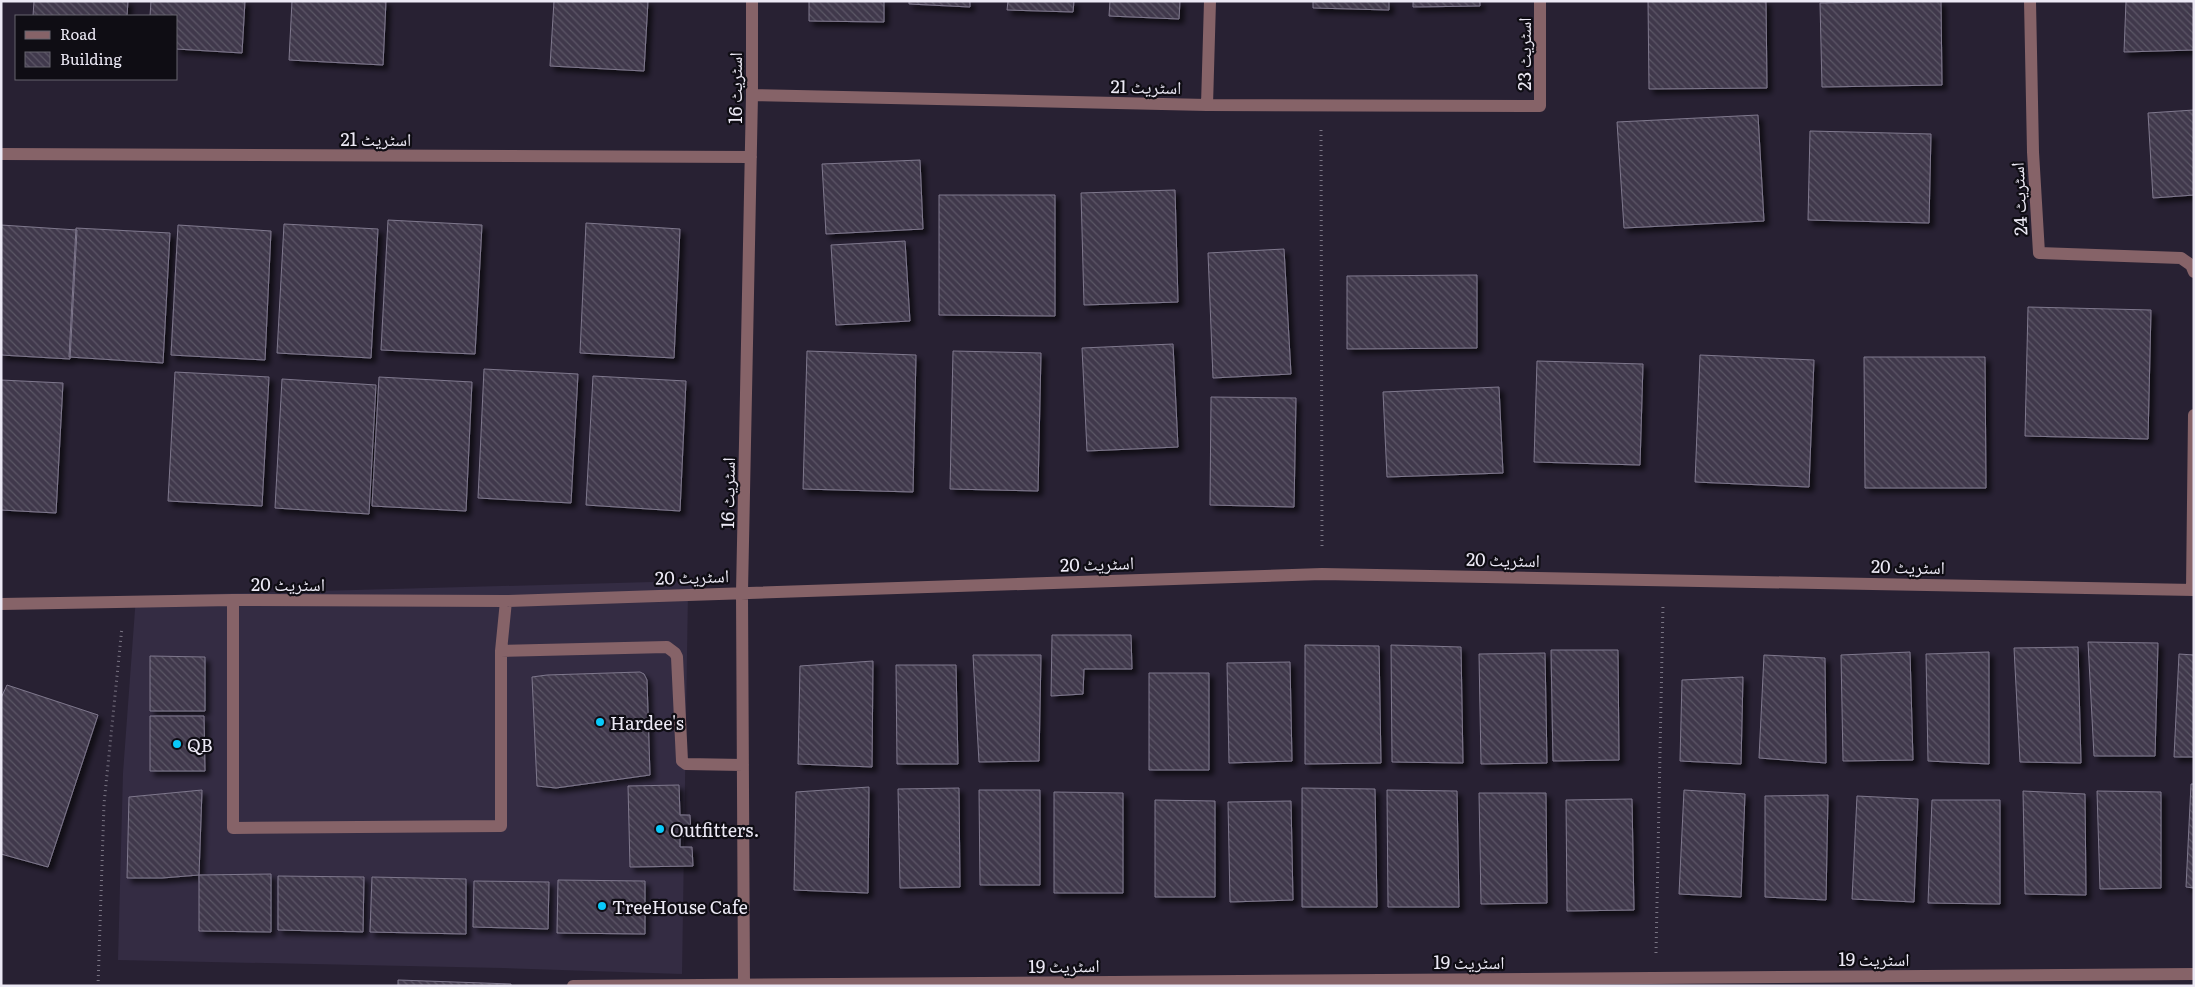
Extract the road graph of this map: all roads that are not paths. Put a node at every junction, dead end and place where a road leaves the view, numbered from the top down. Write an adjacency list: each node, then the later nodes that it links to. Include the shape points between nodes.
1 (752, 1): 5 (street, اسٹریٹ 16)
2 (1210, 1): 6 (street)
3 (1540, 1): 7 (street, اسٹریٹ 23)
4 (2030, 1): 10 (street, اسٹریٹ 24, via 2039,253 2181,258 2191,265)
5 (752, 95): 6 (street, اسٹریٹ 21); 9 (street, اسٹریٹ 16)
6 (1207, 105): 7 (street, اسٹریٹ 21)
7 (1540, 106)
8 (1, 154): 9 (street, اسٹریٹ 21)
9 (751, 157): 13 (street, اسٹریٹ 16)
10 (2194, 272)
11 (2194, 415): 12 (street)
12 (2193, 590): 13 (street, اسٹریٹ 20, via 1322,574)
13 (742, 592): 15 (street, اسٹریٹ 20); 18 (street, اسٹریٹ 16)
14 (233, 600): 15 (street, اسٹریٹ 20); 16 (street, اسٹریٹ 20); 17 (street, via 232,828 501,826)
15 (506, 600): 17 (street)
16 (1, 604)
17 (501, 651): 18 (street, via 667,648 676,657 682,761 686,764)
18 (743, 764): 20 (street, اسٹریٹ 16)
19 (2194, 974): 20 (street, اسٹریٹ 19)
20 (744, 985): 21 (street, اسٹریٹ 19)
21 (573, 986)

